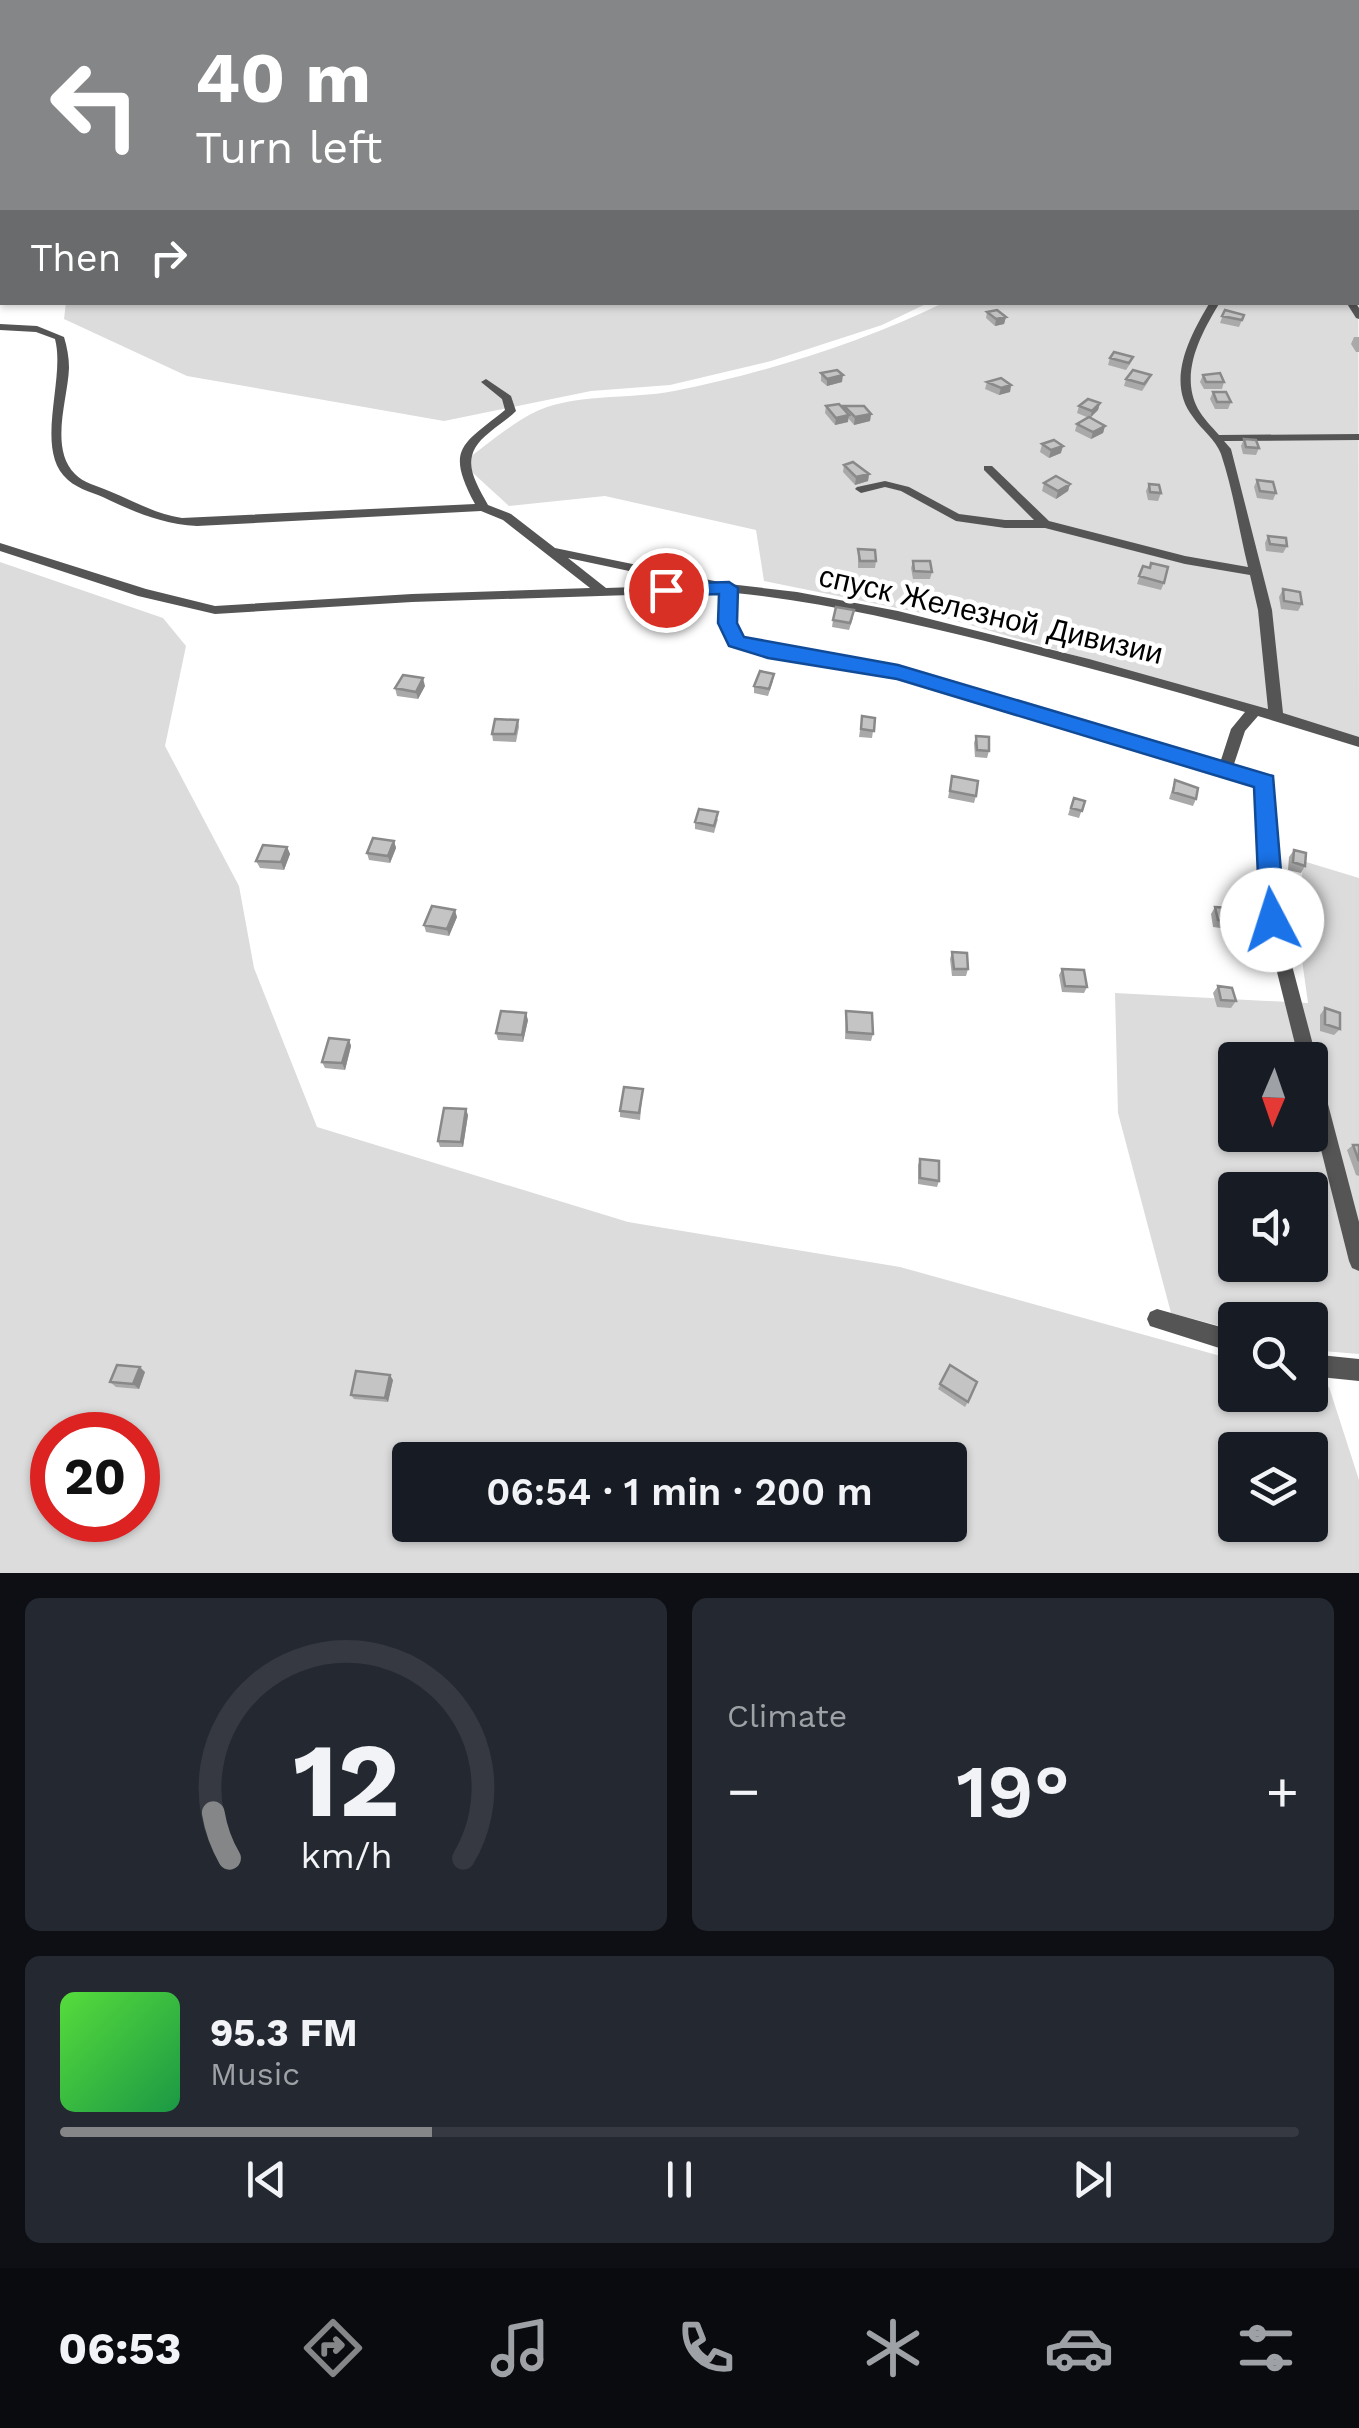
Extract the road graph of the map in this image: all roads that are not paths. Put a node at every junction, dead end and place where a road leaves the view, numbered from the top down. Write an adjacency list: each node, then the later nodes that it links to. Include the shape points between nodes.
1 (1213, 305): 5 (lane, via 1194,336 1186,392 1194,412)
2 (0, 326): 8 (lane, via 59,338 66,351 59,456 69,476 141,514 197,522)
3 (486, 382): 8 (lane, via 511,411 463,455)
4 (1359, 437): 5 (lane)
5 (1219, 438): 12 (lane)
6 (988, 468): 9 (lane)
7 (861, 488): 9 (lane, via 885,484 905,490 956,517)
8 (483, 507): 11 (lane)
9 (1045, 524): 12 (lane)
10 (0, 547): 14 (lane, спуск Железной Дивизии, via 199,609)
11 (556, 552): 13 (lane); 14 (lane)
12 (1253, 572): 16 (lane, via 1265,610)
13 (729, 588): 14 (lane, спуск Железной Дивизии); 15 (lane, спуск Железной Дивизии, via 853,604); 18 (lane, via 728,623 736,642 898,672)
14 (603, 592)
15 (1256, 709): 16 (lane, спуск Железной Дивизии); 18 (lane, via 1238,729)
16 (1276, 715): 17 (lane, спуск Железной Дивизии)
17 (1359, 742)
18 (1224, 769): 19 (lane, via 1265,782 1272,920)
19 (1303, 1042)
20 (1328, 1140): 21 (lane)
21 (1359, 1261)
22 (1157, 1319): 23 (lane)
23 (1218, 1337)
24 (1328, 1367): 25 (lane)
25 (1359, 1370)

